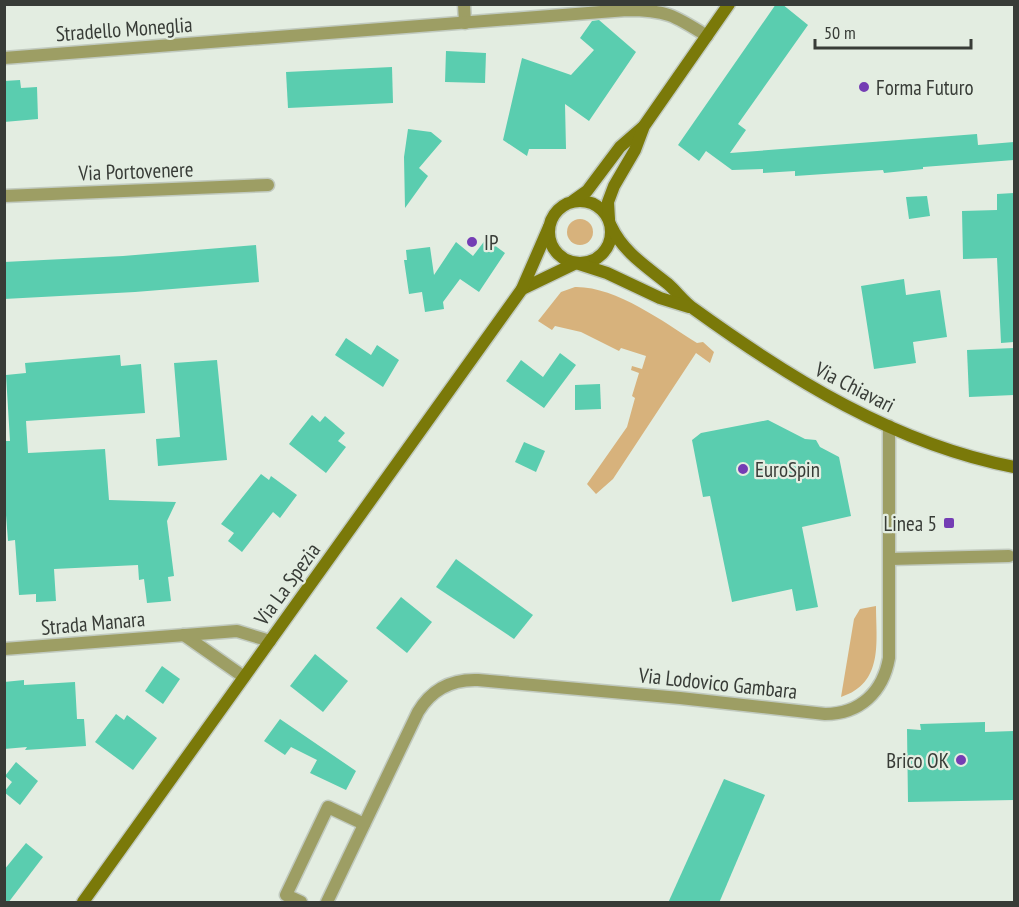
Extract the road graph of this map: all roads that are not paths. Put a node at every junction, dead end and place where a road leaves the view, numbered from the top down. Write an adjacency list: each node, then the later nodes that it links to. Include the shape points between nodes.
1 (464, 4): 3 (street)
2 (729, 4): 4 (main road, Via La Spezia)
3 (465, 23): 4 (street, Stradello Moneglia, via 653,10 676,16); 5 (street, Stradello Moneglia)
4 (707, 36): 6 (main road, Via La Spezia)
5 (4, 58)
6 (647, 121): 9 (main road, Via La Spezia, via 620,147 587,191); 10 (main road, Via La Spezia, via 608,202)
7 (268, 185): 8 (street, Via Portovenere)
8 (4, 196)
9 (572, 201): 10 (main road, via 594,204); 11 (main road, Via La Spezia, via 554,213)
10 (610, 223): 12 (main road, Via La Spezia, via 610,242 603,253 591,261); 14 (main road, Via Chiavari, via 621,243)
11 (549, 227): 12 (main road, via 550,241 557,254); 13 (main road, Via La Spezia)
12 (576, 263): 13 (main road, Via La Spezia); 14 (main road, Via Chiavari)
13 (522, 289): 20 (main road, Via La Spezia)
14 (694, 309): 15 (main road, Via Chiavari, via 788,374)
15 (889, 426): 16 (main road, Via Chiavari, via 961,453); 18 (street, Via Lodovico Gambara)
16 (1014, 467)
17 (1009, 556): 18 (street)
18 (890, 559): 23 (street, Via Lodovico Gambara, via 888,666 876,691 860,706 839,714 825,714 459,681 435,692 422,704)
19 (184, 635): 20 (street, Strada Manara, via 237,631); 21 (street, Strada Manara); 22 (street)
20 (270, 641): 22 (main road, Via La Spezia)
21 (4, 649)
22 (244, 677): 24 (main road, Via La Spezia)
23 (364, 824): 25 (street, via 328,807 286,895); 26 (street, Via Lodovico Gambara)
24 (83, 903)
25 (301, 903)
26 (327, 903)

